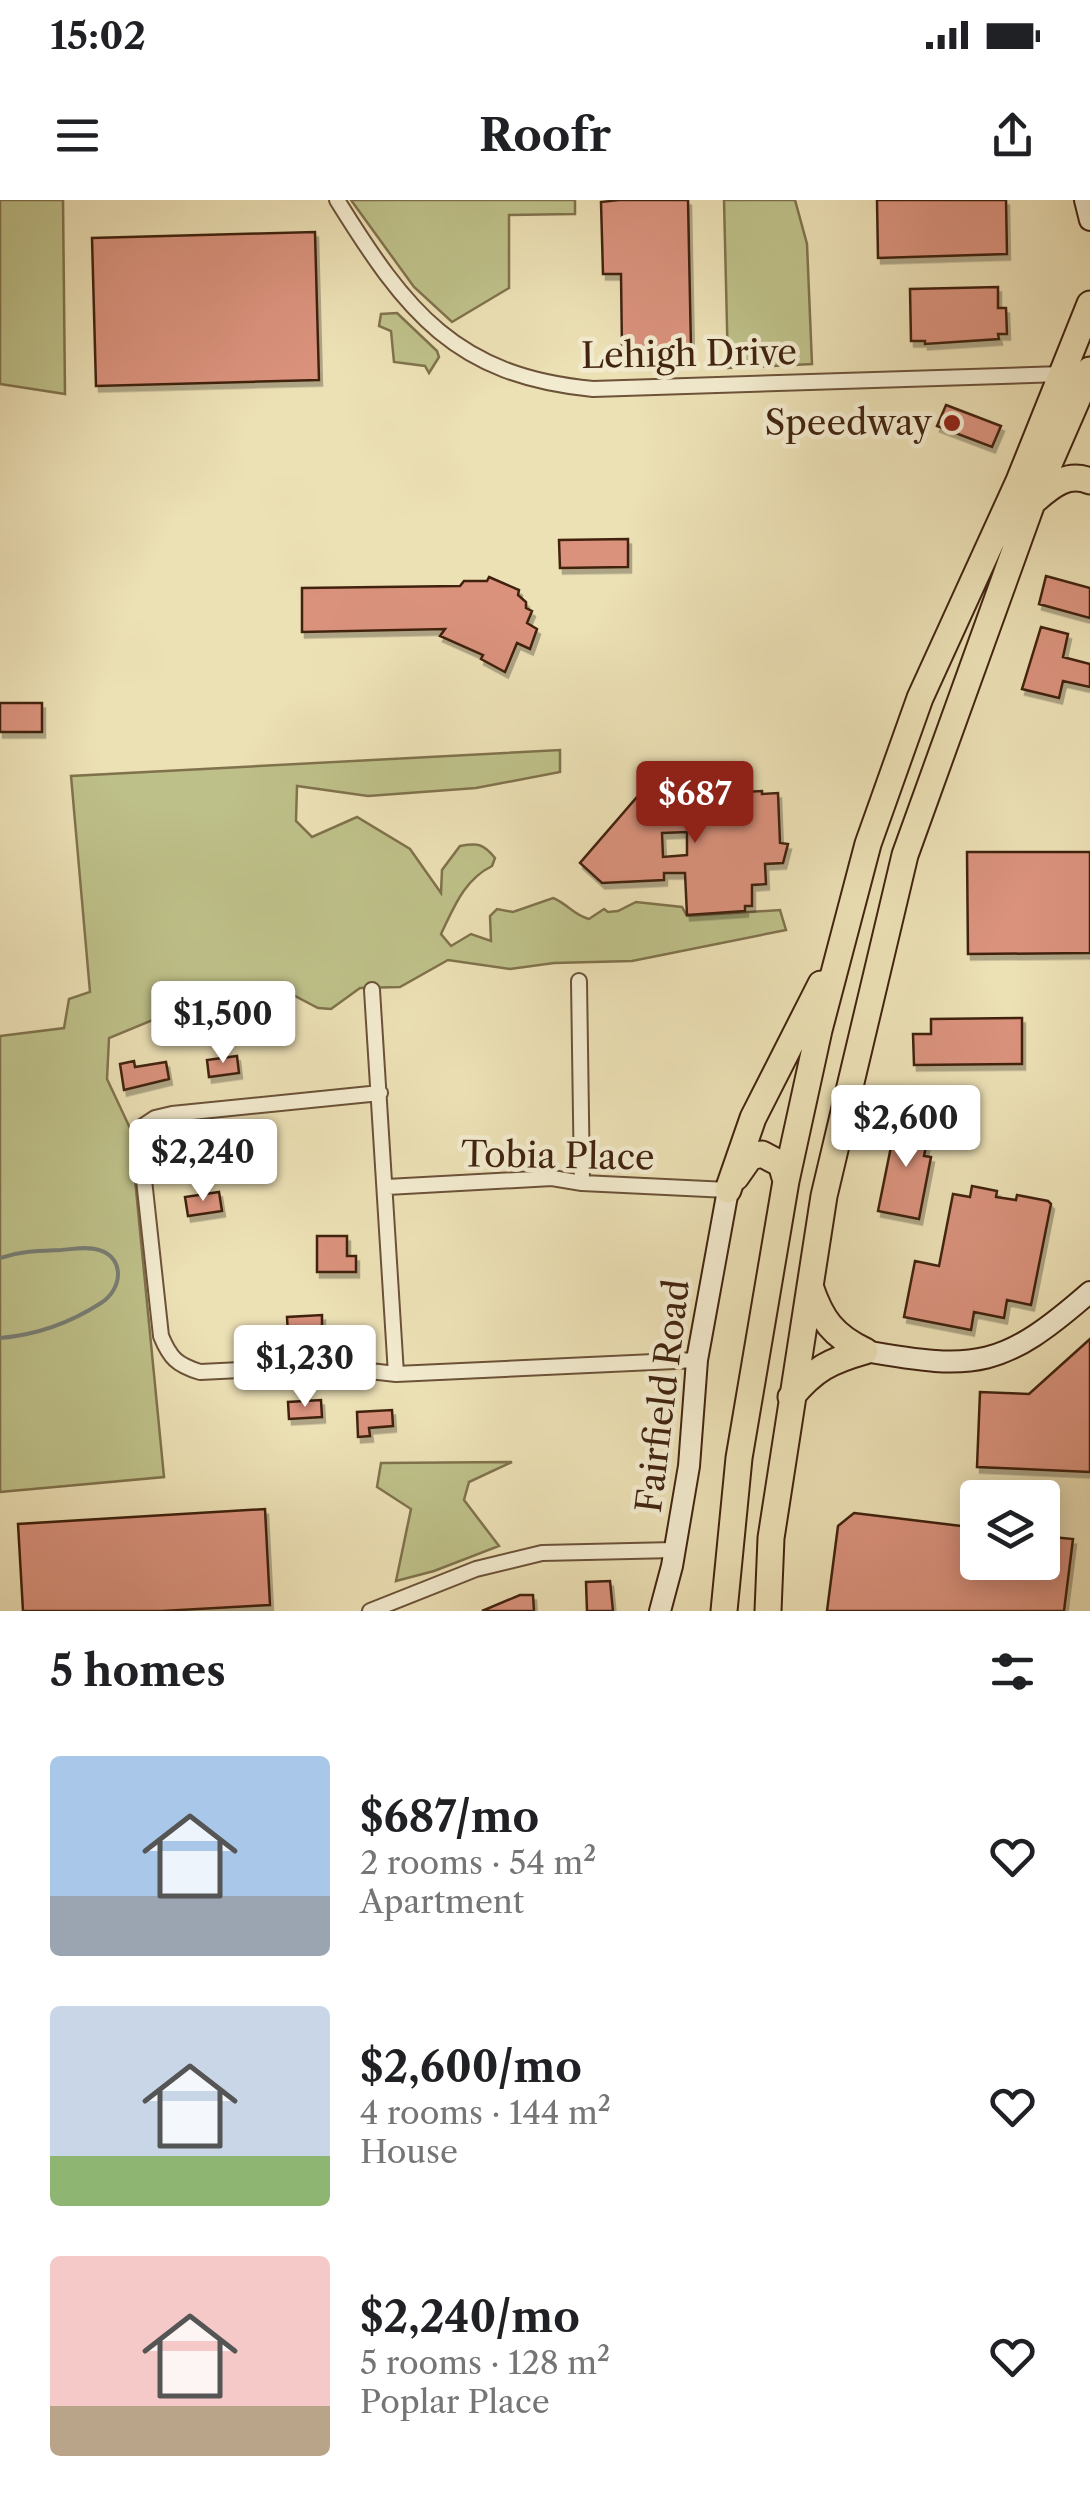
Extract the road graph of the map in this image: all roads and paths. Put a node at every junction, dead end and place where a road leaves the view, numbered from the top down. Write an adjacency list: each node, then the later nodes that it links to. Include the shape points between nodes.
1 (337, 200): 6 (street, Lehigh Drive, via 421,317 497,369 550,385)
2 (1085, 200): 3 (street)
3 (1090, 220)
4 (1090, 304): 6 (highway)
5 (1090, 370): 8 (highway)
6 (1062, 374): 9 (highway, via 920,698)
7 (1090, 481): 8 (highway, via 1066,479)
8 (1032, 503): 17 (highway, via 905,854)
9 (838, 953): 13 (highway); 16 (highway, via 753,1118)
10 (579, 981): 14 (street)
11 (372, 990): 12 (street)
12 (380, 1093): 15 (street); 21 (street, via 172,1114 143,1126 140,1144 161,1336 180,1366 200,1372 326,1366)
13 (786, 1181): 16 (highway, via 781,1164 762,1154 750,1157); 26 (highway, via 739,1458)
14 (582, 1183): 15 (street, Tobia Place, via 552,1178); 16 (street, Tobia Place)
15 (387, 1187): 21 (street)
16 (728, 1190): 20 (street, Fairfield Road)
17 (809, 1284): 19 (highway, via 826,1324); 22 (highway)
18 (1090, 1292): 19 (street, via 1031,1340 982,1360 929,1362)
19 (865, 1351): 22 (highway, via 810,1374)
20 (698, 1360): 21 (street); 23 (street, Fairfield Road)
21 (396, 1374)
22 (791, 1397): 27 (highway)
23 (675, 1550): 24 (street, via 542,1553 476,1568); 25 (street, Fairfield Road)
24 (370, 1611)
25 (660, 1611)
26 (724, 1611)
27 (768, 1611)

